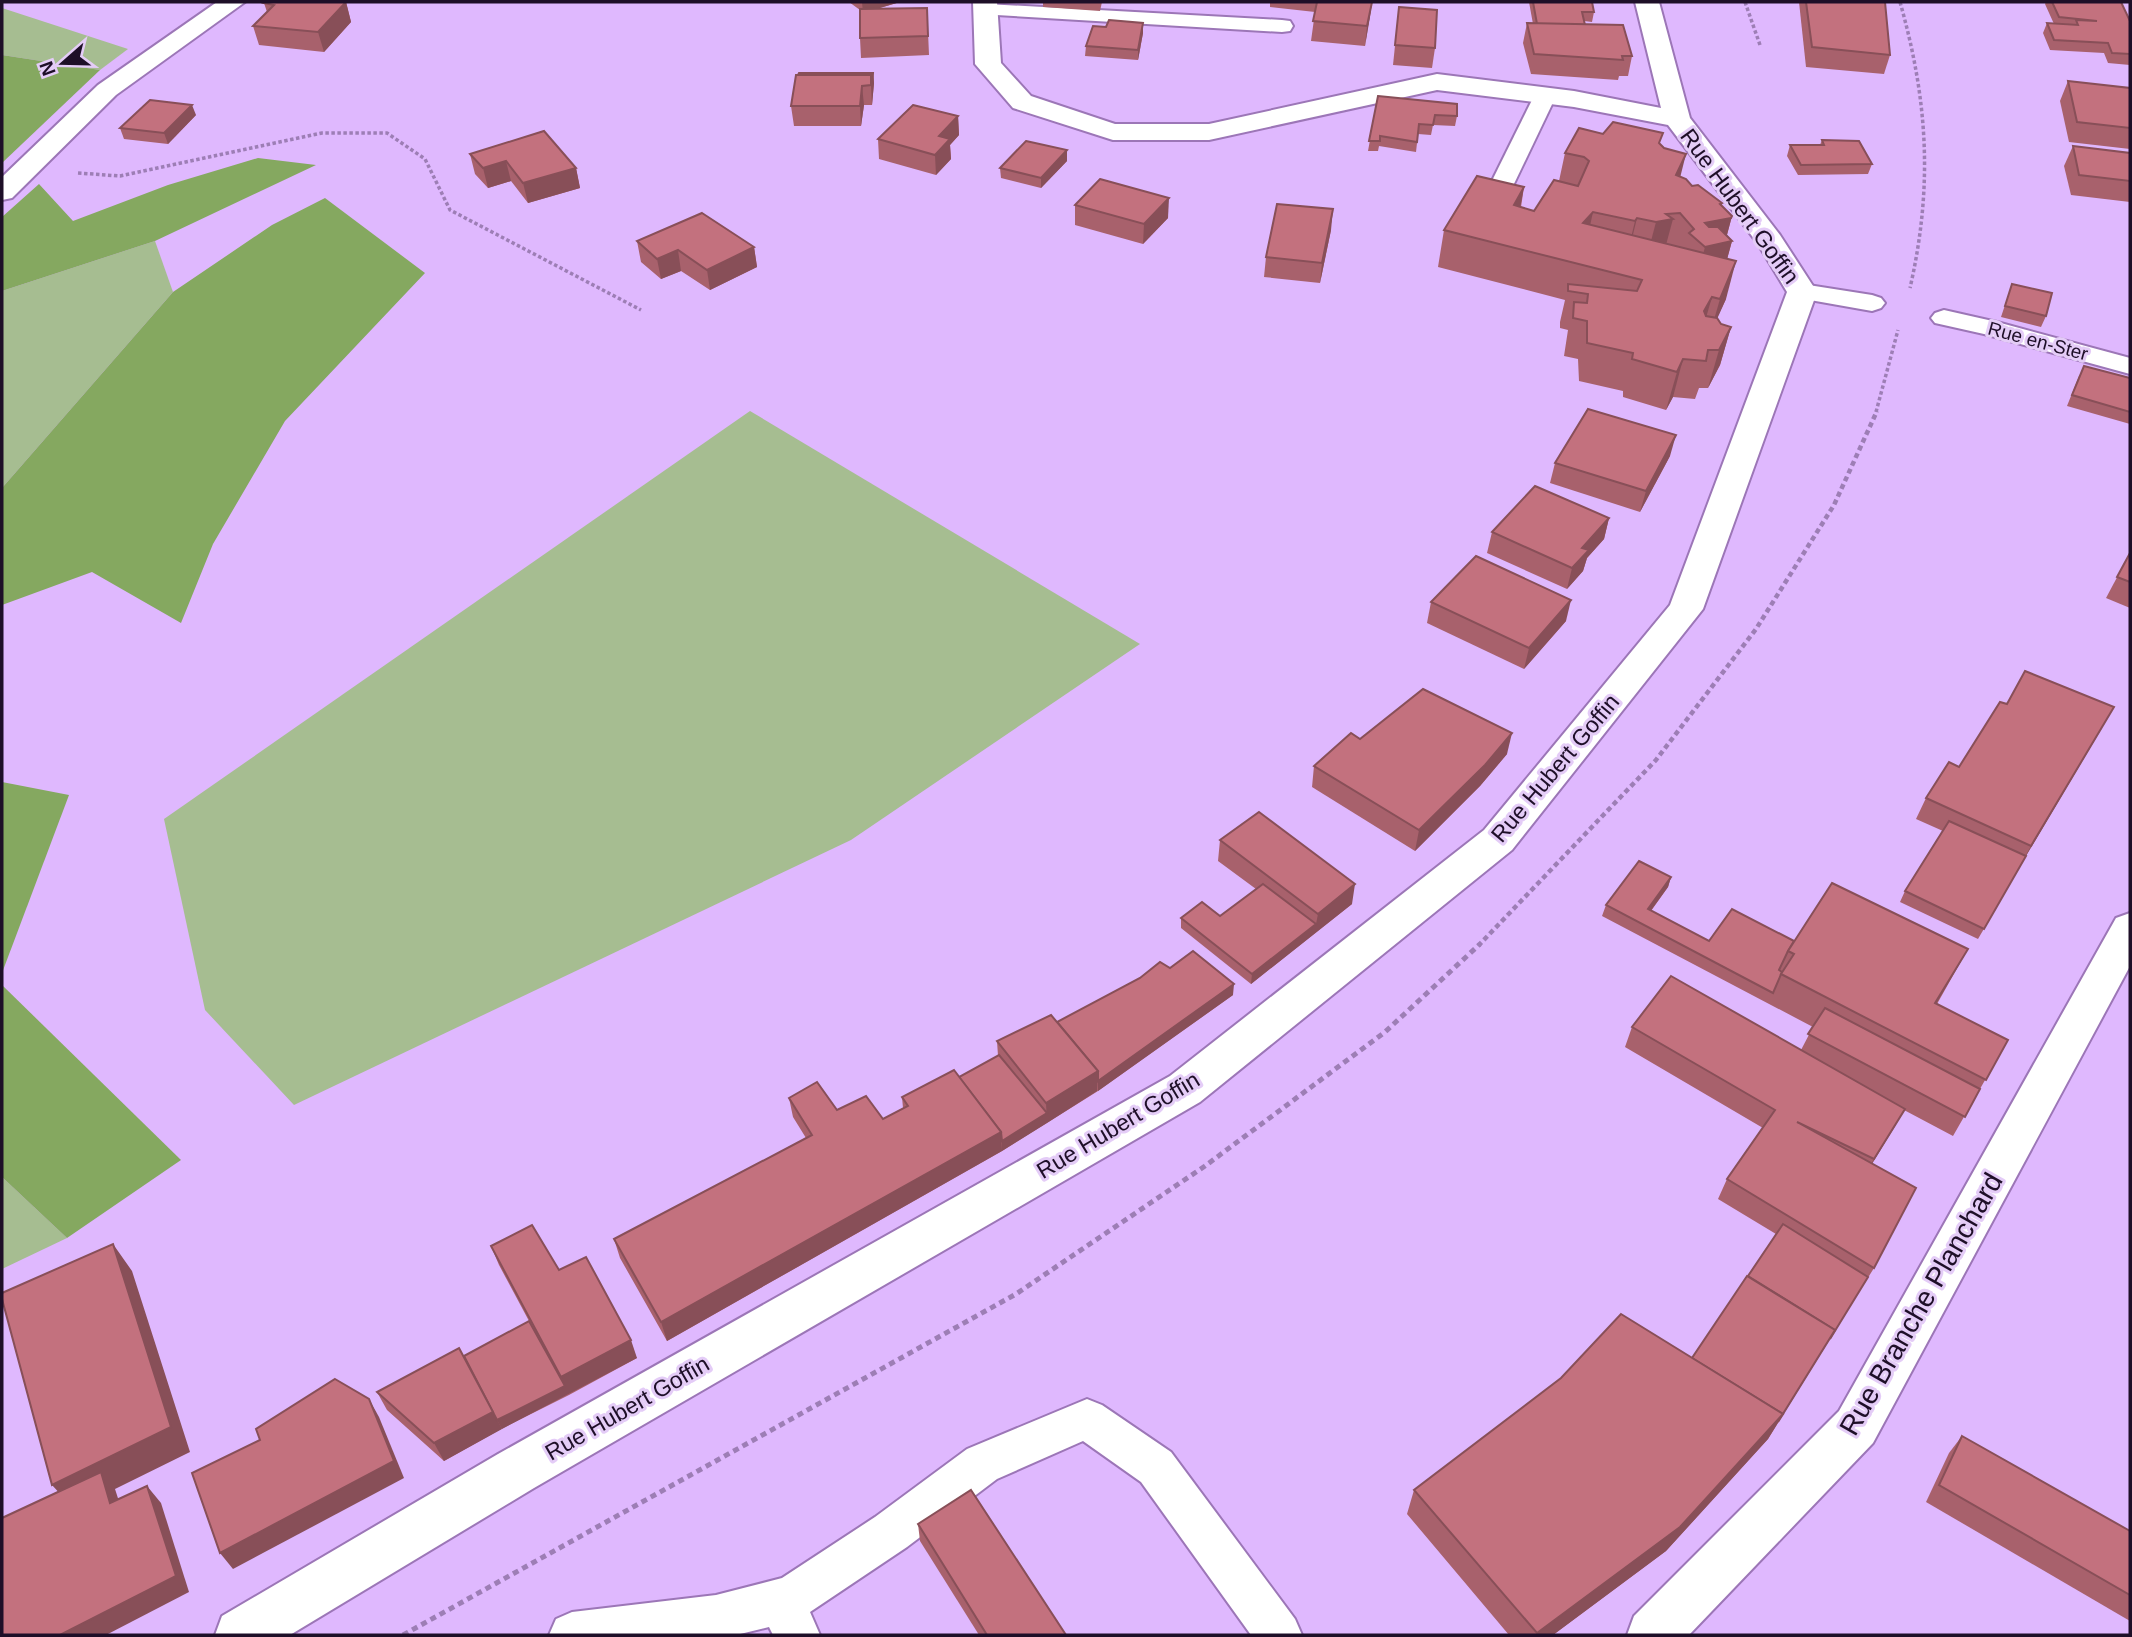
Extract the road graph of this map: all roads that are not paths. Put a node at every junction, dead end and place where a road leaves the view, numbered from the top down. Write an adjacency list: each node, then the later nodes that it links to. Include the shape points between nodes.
1 (233, 2): 7 (street, via 107,90)
2 (1647, 2): 6 (street)
3 (985, 6): 4 (lane); 5 (street, Rue Hubert Goffin, via 988,64 1022,102 1113,132 1209,132 1437,82)
4 (1282, 26)
5 (1545, 96): 6 (street, Rue Hubert Goffin); 8 (lane)
6 (1677, 119): 9 (street, Rue Hubert Goffin)
7 (2, 192)
8 (1489, 211)
9 (1802, 292): 10 (lane); 15 (street, Rue Hubert Goffin, via 1686,609 1498,840 1185,1089 516,1471)
10 (1872, 303)
11 (1944, 318): 12 (lane, Rue en-Ster)
12 (2130, 366)
13 (2130, 929): 18 (street, Rue Branche Planchard, via 1856,1427)
14 (789, 1618): 16 (lane, via 716,1618); 17 (lane, via 796,1595 982,1464 1087,1419 1156,1467)
15 (241, 1635)
16 (572, 1635)
17 (1279, 1635)
18 (1653, 1635)

